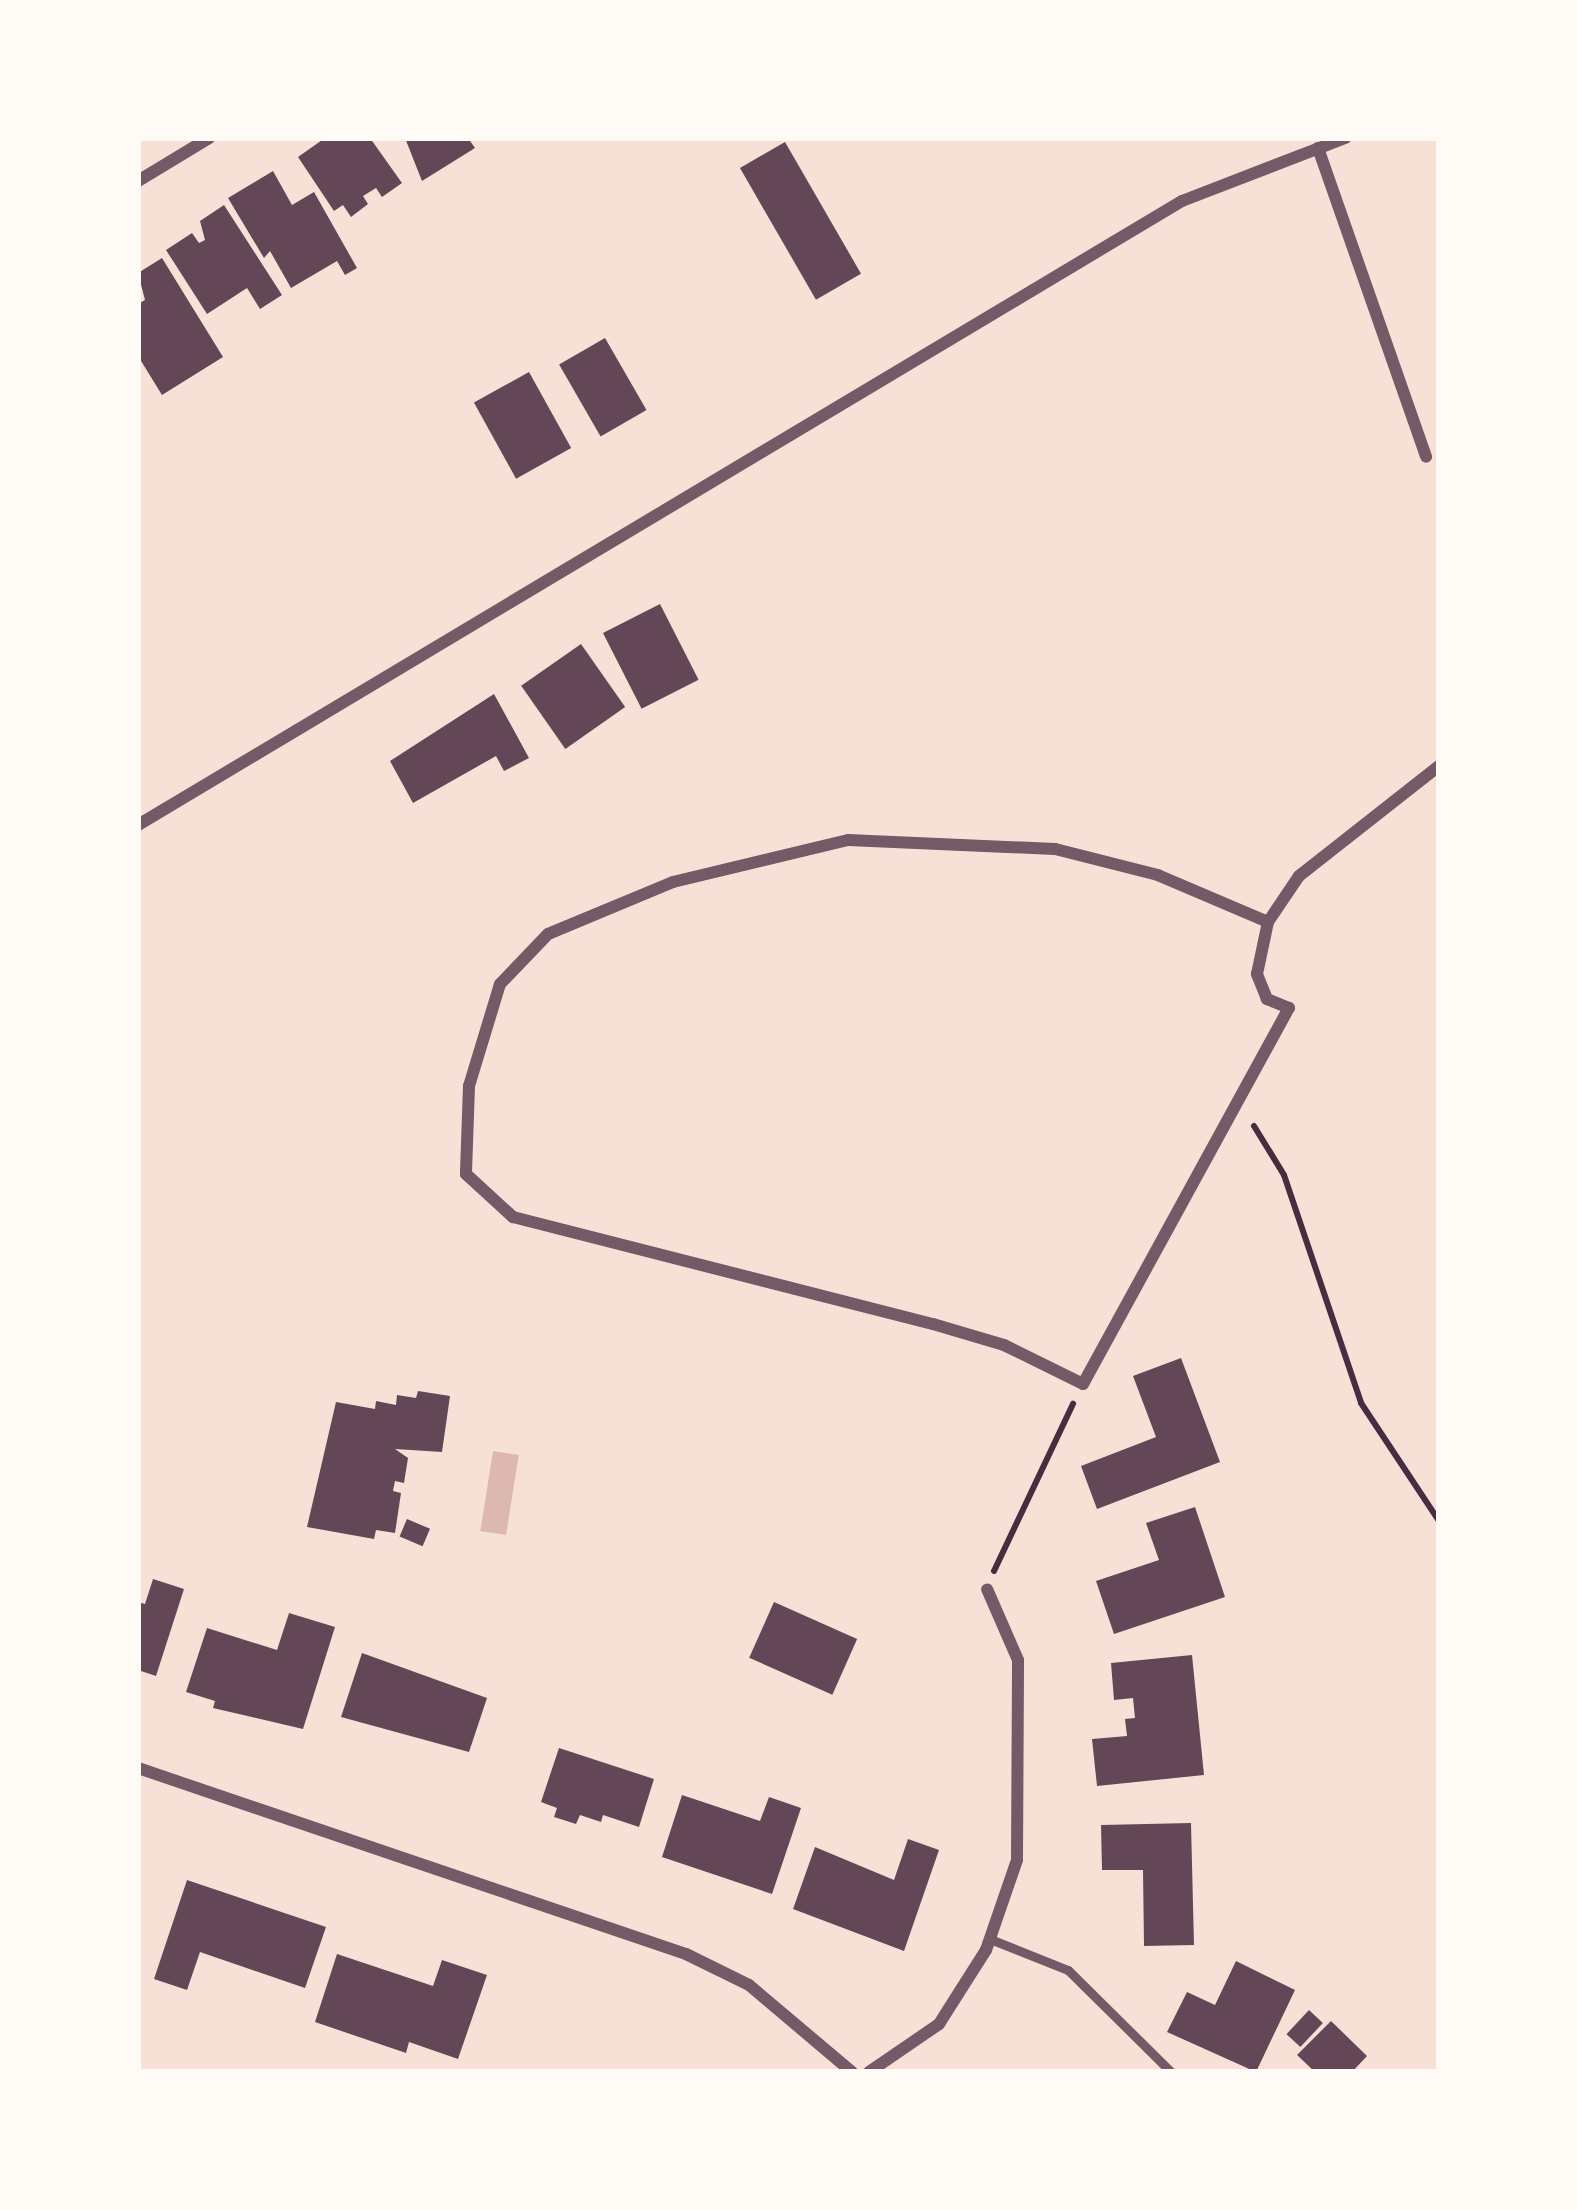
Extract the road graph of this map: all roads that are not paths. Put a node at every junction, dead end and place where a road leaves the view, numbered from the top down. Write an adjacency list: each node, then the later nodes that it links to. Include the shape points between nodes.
1 (209, 138): 4 (street)
2 (1346, 138): 3 (street)
3 (1318, 148): 5 (street); 7 (street, via 1182,200)
4 (138, 181)
5 (1426, 457)
6 (1439, 766): 8 (street, via 1299,876)
7 (138, 825)
8 (1268, 922): 8 (street, via 1158,875 1055,849 848,840 673,882 548,934 500,984 469,1086 466,1174 513,1217 933,1324 1083,1384 1289,1008 1267,999 1257,974)
9 (987, 1589): 11 (street, via 1018,1660 1021,1757 1017,1860)
10 (138, 1768): 12 (street, via 686,1954 749,1984)
11 (990, 1939): 13 (street, via 939,2024); 14 (lane, via 1068,1970)
12 (852, 2072)
13 (869, 2072)
14 (1171, 2072)

